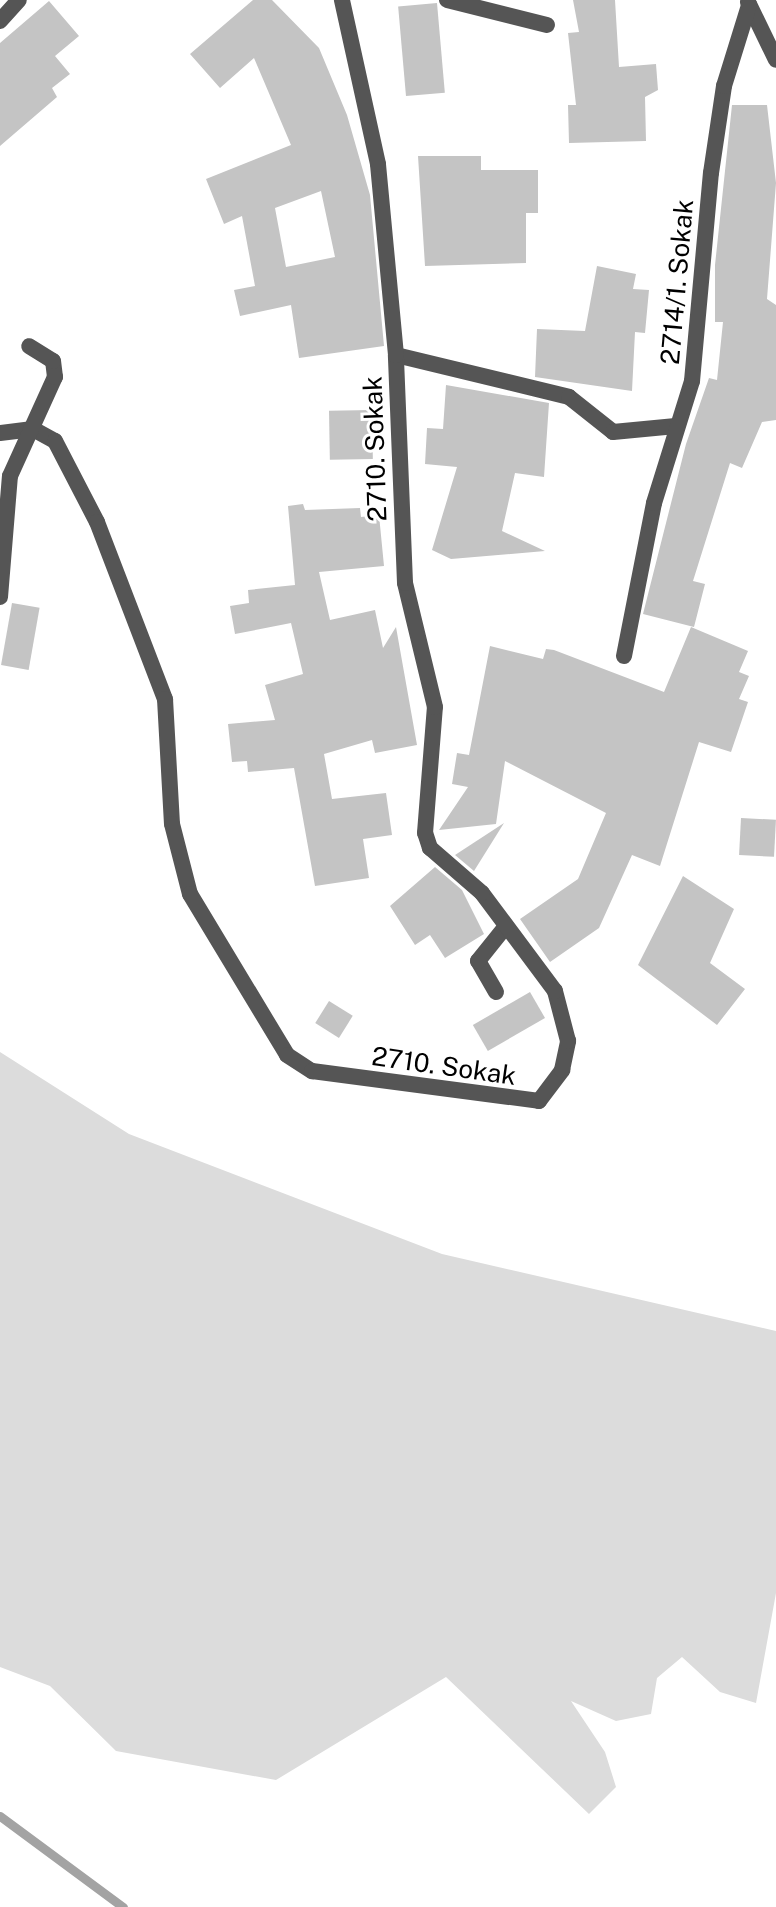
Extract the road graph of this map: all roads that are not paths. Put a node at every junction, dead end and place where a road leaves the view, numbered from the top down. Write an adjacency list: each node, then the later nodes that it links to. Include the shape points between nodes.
1 (19, 0): 5 (street)
2 (342, 0): 9 (street, 2710. Sokak, via 378,164)
3 (447, 0): 6 (street)
4 (748, 2): 7 (street); 10 (street, 2714/1. Sokak, via 724,86 702,317)
5 (0, 21)
6 (547, 25)
7 (776, 60)
8 (29, 346): 11 (street, via 53,361 55,377)
9 (396, 355): 10 (street, via 569,397 613,432); 15 (street, 2710. Sokak, via 405,583 435,707 425,833 430,848)
10 (676, 426): 14 (street, 2714/1. Sokak)
11 (33, 429): 12 (street); 13 (street, via 10,476); 15 (street, 2710. Sokak, via 55,441 97,522 165,699 172,824 190,894 287,1055 312,1071 539,1101 562,1070 568,1041 555,991)
12 (0, 433)
13 (0, 597)
14 (624, 656)
15 (506, 926): 16 (street, via 479,952)
16 (496, 992)

